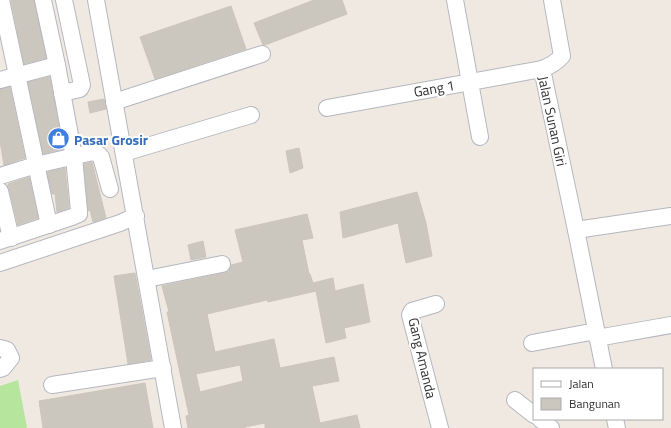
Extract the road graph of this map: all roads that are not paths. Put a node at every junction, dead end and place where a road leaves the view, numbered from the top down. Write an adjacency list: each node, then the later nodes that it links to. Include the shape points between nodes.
1 (1, 0): 10 (street)
2 (43, 0): 8 (street)
3 (64, 0): 13 (street, via 82,85 80,89)
4 (96, 0): 14 (street)
5 (455, 0): 12 (street)
6 (552, 0): 9 (street, Jalan Sunan Giri, via 562,56 552,65)
7 (262, 54): 14 (street)
8 (57, 65): 10 (street); 13 (street)
9 (542, 69): 12 (street, Gang 1); 27 (street, Jalan Sunan Giri)
10 (17, 76): 11 (street); 20 (street)
11 (0, 80)
12 (470, 82): 15 (street, Gang 1); 17 (street)
13 (62, 93): 19 (street)
14 (114, 102): 18 (street)
15 (327, 108)
16 (251, 115): 18 (street)
17 (480, 137)
18 (124, 153): 24 (street)
19 (74, 157): 20 (street); 22 (street, via 93,152 98,154 104,164); 26 (street, via 80,208 78,214)
20 (36, 165): 21 (street); 26 (street)
21 (0, 176)
22 (110, 189)
23 (0, 190): 28 (street)
24 (136, 216): 29 (street); 31 (street)
25 (671, 216): 27 (street)
26 (49, 225): 28 (street)
27 (576, 230): 34 (street, Jalan Sunan Giri)
28 (6, 239)
29 (0, 263)
30 (222, 264): 31 (street)
31 (147, 279): 37 (street)
32 (436, 304): 45 (street, Gang Amanda, via 412,311 410,316)
33 (671, 325): 34 (street)
34 (596, 335): 35 (street); 38 (street, Jalan Sunan Giri)
35 (532, 343)
36 (0, 348): 39 (street, via 7,350 11,358)
37 (163, 368): 40 (street); 44 (street)
38 (604, 368)
39 (0, 369)
40 (52, 386)
41 (514, 400): 42 (street)
42 (533, 413)
43 (541, 420): 46 (street)
44 (174, 428)
45 (440, 428)
46 (551, 428)

